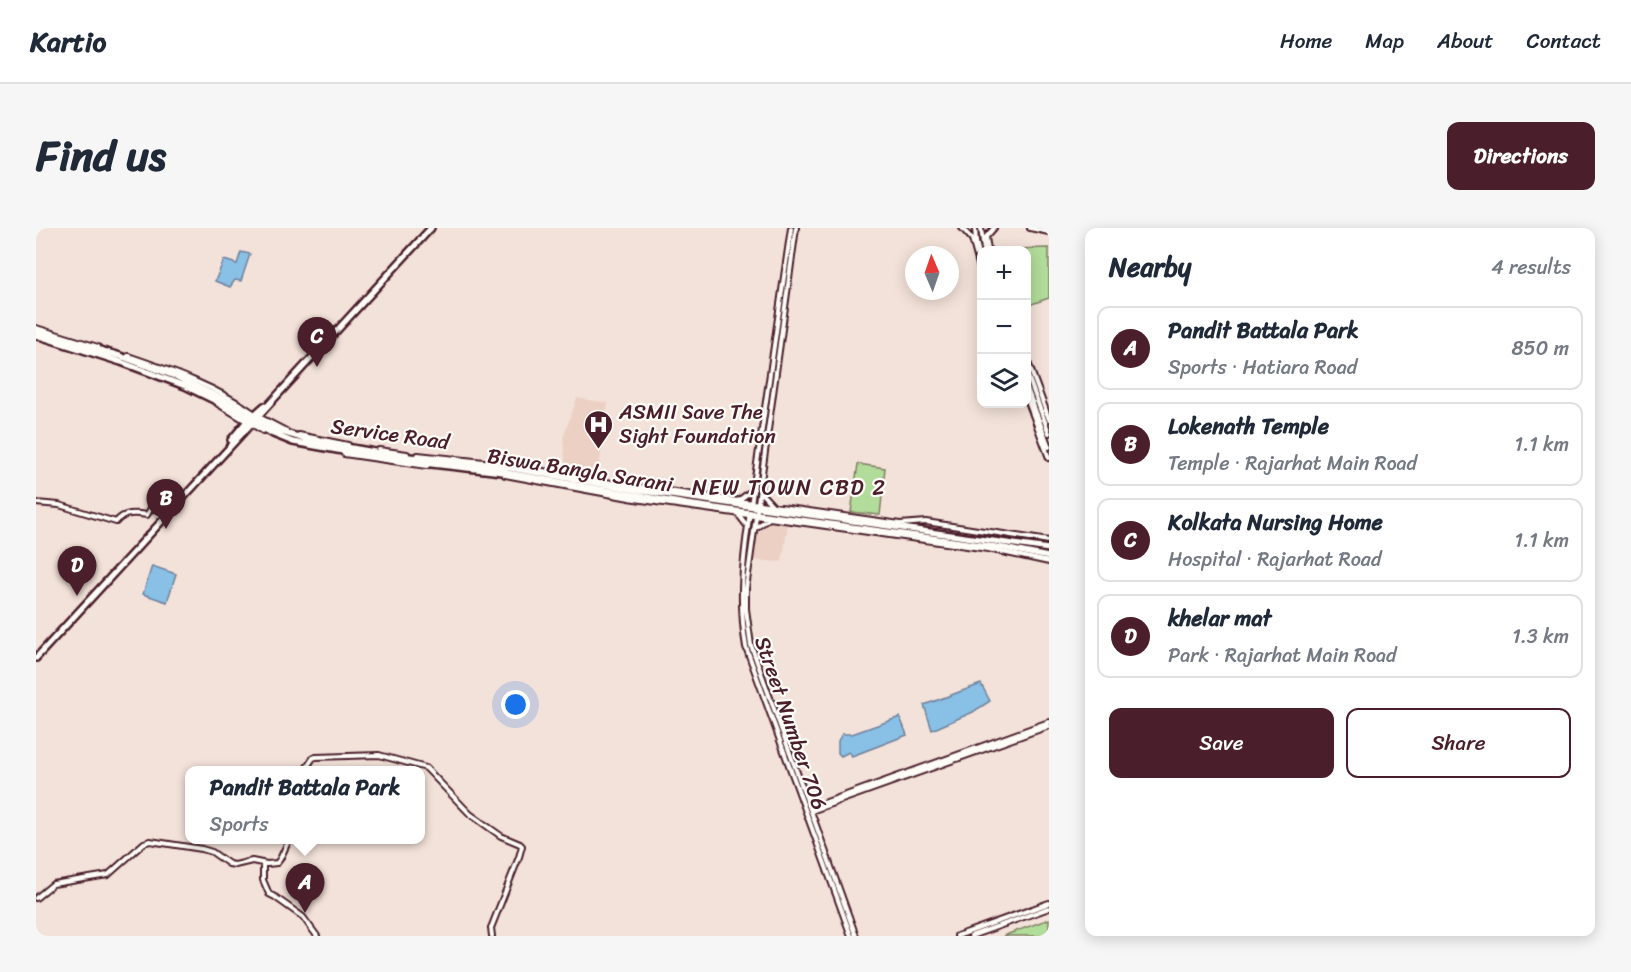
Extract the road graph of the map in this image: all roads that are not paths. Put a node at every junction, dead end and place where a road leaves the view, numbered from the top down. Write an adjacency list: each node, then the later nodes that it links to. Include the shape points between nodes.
1 (429, 228): 21 (main road)
2 (791, 228): 29 (street, Street Number 706)
3 (796, 228): 29 (street)
4 (962, 228): 13 (street, via 972,239)
5 (975, 228): 10 (street)
6 (981, 228): 11 (street)
7 (994, 228): 12 (street, via 986,237)
8 (1030, 228): 9 (street)
9 (1049, 232)
10 (978, 246)
11 (985, 246)
12 (986, 246)
13 (977, 257)
14 (36, 333): 15 (street); 15 (main road, Biswa Bangla Sarani); 21 (main road, Biswa Bangla Sarani, via 145,363 198,386)
15 (64, 345): 21 (main road, Biswa Bangla Sarani, via 196,391)
16 (1031, 370): 20 (street)
17 (1031, 384): 24 (street)
18 (1031, 399): 25 (street)
19 (1030, 408): 26 (street)
20 (1049, 419)
21 (251, 420): 22 (main road); 23 (main road, Biswa Bangla Sarani); 27 (main road, Biswa Bangla Sarani, via 312,441); 34 (main road); 44 (main road)
22 (257, 428): 23 (street)
23 (267, 431): 27 (main road, Biswa Bangla Sarani, via 293,442 364,457)
24 (1049, 433)
25 (1049, 447)
26 (1049, 458)
27 (456, 462): 28 (main road, Biswa Bangla Sarani); 30 (street, Service Road, via 504,464); 33 (main road, Biswa Bangla Sarani)
28 (502, 472): 33 (main road, Biswa Bangla Sarani, via 598,490); 35 (street, via 607,494)
29 (757, 490): 30 (street); 32 (street); 33 (street, Street Number 706)
30 (738, 501): 33 (street, Service Road)
31 (36, 503): 34 (street, via 64,506 116,522 133,513 147,515 151,508)
32 (773, 506): 33 (street); 40 (street, via 900,524 926,522)
33 (754, 510): 35 (street); 36 (street); 37 (street, Street Number 706); 38 (street, Street Number 706); 39 (main road, Biswa Bangla Sarani); 42 (main road, Biswa Bangla Sarani)
34 (166, 512): 44 (main road)
35 (738, 514): 37 (street)
36 (769, 518): 38 (street); 39 (street)
37 (748, 528): 57 (street, Street Number 706, via 740,594 746,646)
38 (754, 529): 49 (street, Street Number 706, via 746,589 751,645)
39 (914, 537): 41 (main road, Biswa Bangla Sarani)
40 (1049, 541)
41 (986, 548): 43 (street); 43 (main road, Biswa Bangla Sarani)
42 (1049, 549)
43 (1046, 558)
44 (36, 656)
45 (1046, 725): 49 (street)
46 (308, 766): 47 (street, via 316,757 363,756 385,756)
47 (419, 766)
48 (425, 768): 56 (street, via 470,814 522,846 491,928)
49 (810, 810): 58 (street, Street Number 706)
50 (287, 844): 51 (street, via 279,861)
51 (263, 864): 52 (street, via 229,864 207,850 150,841 108,875 53,884); 55 (street, via 268,894 303,917)
52 (36, 898)
53 (1049, 903): 59 (street)
54 (1049, 908): 60 (street)
55 (317, 936)
56 (492, 936)
57 (851, 936)
58 (856, 936)
59 (957, 936)
60 (971, 936)

